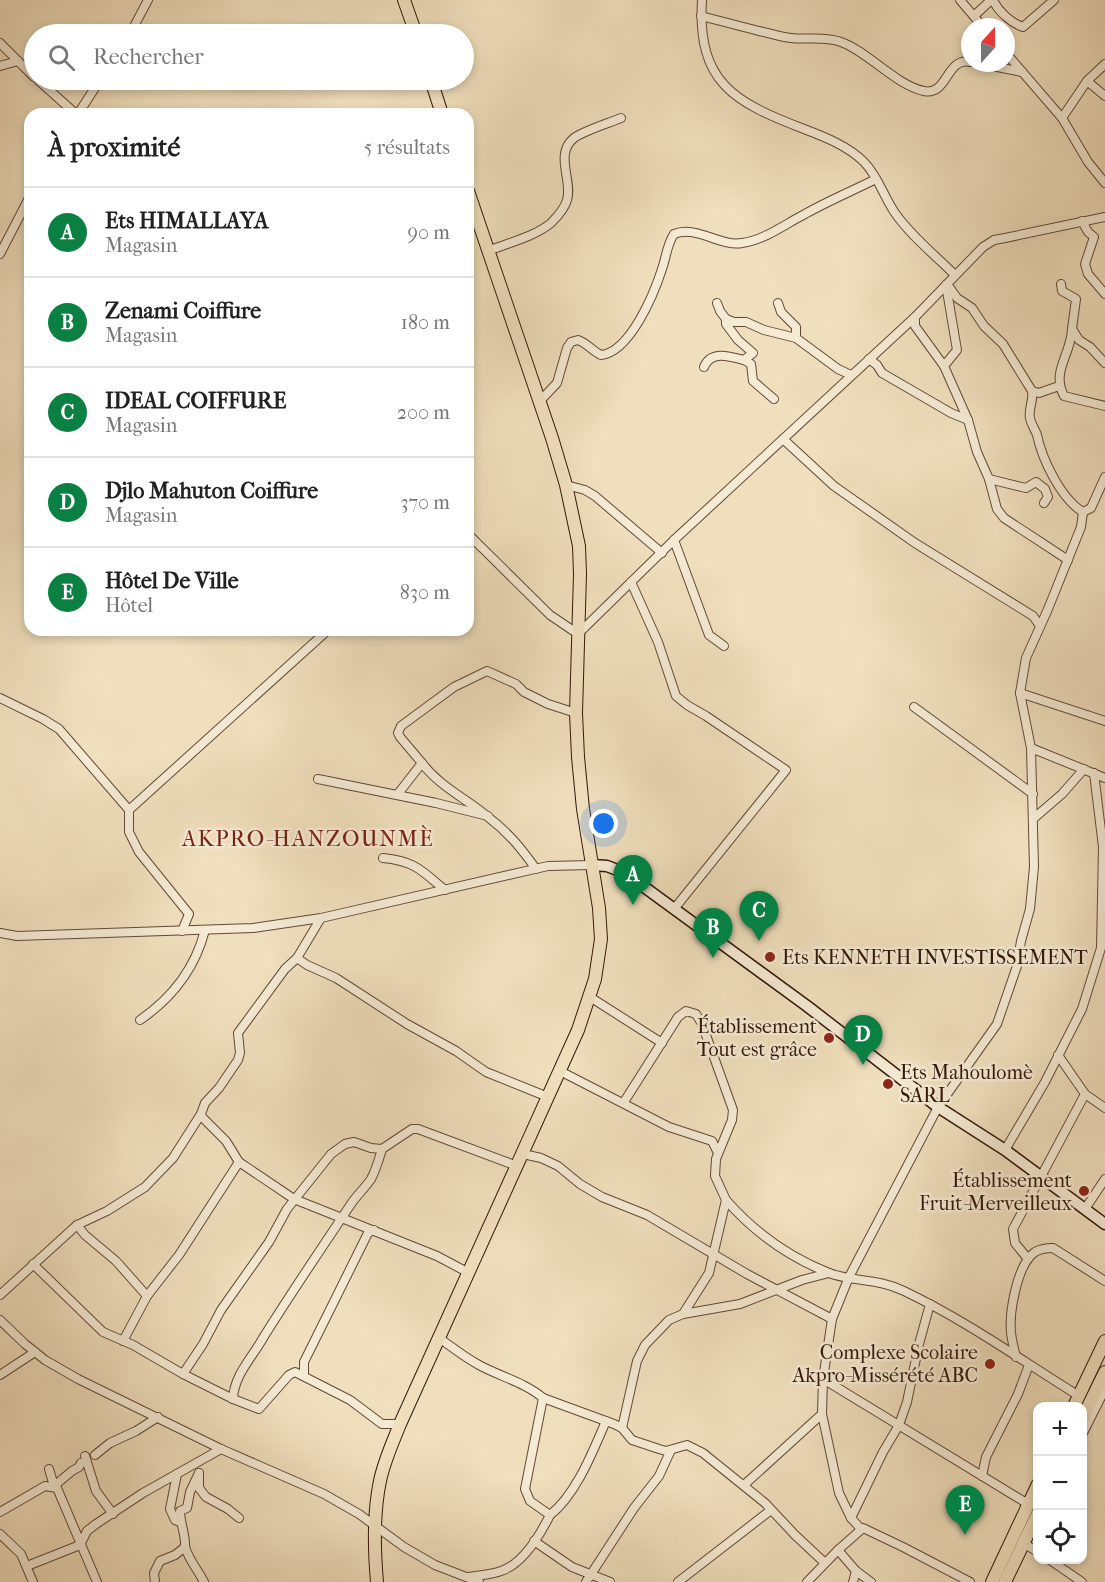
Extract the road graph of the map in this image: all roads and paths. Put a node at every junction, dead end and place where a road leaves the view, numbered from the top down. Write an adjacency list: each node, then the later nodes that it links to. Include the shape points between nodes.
1 (148, 0): 9 (street)
2 (404, 0): 10 (main road)
3 (702, 0): 7 (street)
4 (960, 0): 8 (street)
5 (992, 0): 6 (street, via 1012,24 1023,27); 8 (street)
6 (1054, 0)
7 (701, 16): 12 (street, via 790,38 841,42 924,91 940,87); 30 (street, via 703,46 710,66 724,86 755,108 838,143 865,163)
8 (974, 16)
9 (135, 24)
10 (412, 24)
11 (0, 43): 13 (street)
12 (961, 61)
13 (18, 62): 16 (street); 17 (street)
14 (1015, 64): 19 (street)
15 (1105, 64): 20 (street)
16 (0, 66)
17 (24, 67)
18 (1015, 71): 19 (street)
19 (1022, 72): 29 (street)
20 (1087, 81): 24 (street); 29 (street)
21 (50, 90): 25 (street)
22 (93, 90): 26 (street)
23 (434, 90): 27 (main road)
24 (1105, 96)
25 (70, 108)
26 (81, 108)
27 (440, 108)
28 (621, 118): 36 (street, via 574,138 567,147 567,202 551,223)
29 (1062, 118): 31 (street)
30 (876, 179): 38 (street, via 906,227); 57 (street, via 772,232 742,243 693,233 675,234 653,295 625,341 617,350 601,355 583,342 571,342 557,383)
31 (1105, 183)
32 (24, 208): 37 (street)
33 (474, 209): 36 (main road)
34 (1105, 217): 35 (street)
35 (1082, 221): 38 (street, via 994,240); 41 (street, via 1094,237 1085,264 1088,274)
36 (488, 250): 57 (main road)
37 (0, 254)
38 (955, 275): 40 (street)
39 (1061, 284): 46 (street, via 1062,291 1076,299)
40 (945, 285): 44 (street); 51 (street, via 957,350); 55 (street, via 972,308 1003,344)
41 (1105, 294)
42 (717, 303): 45 (street)
43 (778, 303): 47 (street, via 796,327)
44 (915, 317): 48 (street); 51 (street, via 915,326)
45 (726, 319): 47 (street); 49 (street, via 738,340 753,353)
46 (1072, 329): 50 (street); 54 (street, via 1070,347 1058,374)
47 (795, 338): 53 (street)
48 (869, 359): 53 (street); 59 (street, via 882,373)
49 (744, 360): 52 (street, via 713,356); 56 (street, via 751,364 753,381)
50 (1105, 363)
51 (944, 366): 59 (street)
52 (704, 367)
53 (851, 375): 60 (street)
54 (1059, 386): 55 (street, via 1039,393); 58 (street, via 1064,396)
55 (1032, 391): 65 (street, via 1030,419 1045,463 1062,491)
56 (774, 399)
57 (539, 402): 63 (main road)
58 (1105, 406)
59 (968, 420): 62 (street)
60 (783, 439): 67 (street); 71 (street, via 834,486 915,543 1033,616)
61 (1105, 477): 65 (street, via 1091,508)
62 (989, 479): 64 (street, via 1026,488 1036,482 1041,484 1048,497); 69 (street, via 999,513)
63 (566, 484): 68 (street, via 595,496); 72 (main road, via 579,546)
64 (1044, 503)
65 (1083, 512): 69 (street)
66 (474, 540): 72 (street, via 550,615)
67 (674, 540): 68 (street); 74 (street, via 709,635)
68 (662, 553): 70 (street)
69 (1068, 560): 71 (street)
70 (631, 582): 72 (street); 95 (street, via 676,696 786,770)
71 (1040, 626): 75 (street, via 1026,658)
72 (578, 634): 78 (main road)
73 (321, 636): 88 (street)
74 (724, 646)
75 (1020, 693): 79 (street); 80 (street)
76 (0, 698): 88 (street, via 58,729)
77 (914, 707): 86 (street)
78 (576, 713): 81 (street, via 540,700 487,671 454,687 401,726 400,737); 92 (main road)
79 (1105, 721)
80 (1030, 748): 82 (street); 86 (street)
81 (422, 764): 87 (street); 89 (street)
82 (1084, 770): 83 (street); 90 (street)
83 (1094, 773): 84 (street); 104 (street, via 1103,847 1101,948 1082,1009)
84 (1105, 778)
85 (318, 779): 87 (street)
86 (1033, 794): 90 (street)
87 (397, 795): 89 (street)
88 (129, 810): 98 (street, via 129,832 139,852 189,914)
89 (488, 816): 93 (street, via 515,839)
90 (1033, 819): 109 (street, via 1030,909 1017,966 997,1024)
91 (383, 858): 94 (street, via 416,866)
92 (592, 865): 93 (street); 95 (main road, via 616,869); 101 (main road, via 601,939)
93 (536, 869): 94 (street)
94 (445, 890): 96 (street)
95 (674, 909): 109 (main road)
96 (321, 918): 97 (street); 100 (street)
97 (205, 930): 98 (street); 102 (street, via 177,988)
98 (182, 931): 99 (street, via 17,936)
99 (0, 933)
100 (297, 958): 107 (street, via 336,978 486,1072); 111 (street, via 238,1033 238,1060)
101 (590, 998): 103 (street); 105 (main road)
102 (140, 1020)
103 (662, 1043): 108 (street); 112 (street, via 682,1013 696,1014 733,1110)
104 (1058, 1055): 106 (street); 115 (street)
105 (560, 1071): 107 (main road); 108 (street)
106 (1085, 1094): 110 (street); 120 (street)
107 (548, 1097): 117 (main road)
108 (624, 1102): 113 (street, via 669,1126)
109 (938, 1107): 115 (main road); 134 (street)
110 (1105, 1108)
111 (201, 1114): 118 (street); 127 (street, via 173,1158 145,1187)
112 (725, 1136): 113 (street); 116 (street)
113 (712, 1141): 116 (street)
114 (382, 1149): 119 (street, via 418,1129); 122 (street, via 354,1142 345,1144 331,1154); 125 (street, via 371,1179)
115 (1005, 1150): 120 (main road)
116 (718, 1153): 123 (street, via 715,1176)
117 (523, 1154): 119 (main road); 129 (street, via 558,1166 602,1197 647,1215)
118 (239, 1162): 122 (street); 138 (street)
119 (518, 1166): 132 (main road)
120 (1042, 1177): 124 (main road); 130 (street, via 1013,1229 1016,1243)
121 (1105, 1179): 124 (street)
122 (294, 1199): 125 (street); 152 (street, via 269,1242 220,1310)
123 (726, 1200): 129 (street); 133 (street, via 782,1250)
124 (1085, 1209): 126 (main road)
125 (343, 1218): 128 (street); 157 (street, via 243,1367)
126 (1105, 1224)
127 (77, 1225): 131 (street); 138 (street)
128 (369, 1230): 132 (street); 149 (street)
129 (714, 1255): 136 (street); 140 (street, via 705,1282)
130 (1028, 1258): 135 (street, via 1053,1248); 147 (street, via 1016,1288 1011,1317)
131 (33, 1264): 137 (street); 144 (street, via 103,1332)
132 (469, 1273): 143 (main road)
133 (829, 1273): 134 (street); 136 (street)
134 (849, 1277): 139 (street, via 883,1282); 141 (street)
135 (1105, 1281)
136 (780, 1290): 140 (street, via 740,1304); 141 (street)
137 (0, 1295)
138 (147, 1296): 144 (street)
139 (930, 1304): 147 (street); 165 (street)
140 (683, 1314): 167 (street, via 669,1320 645,1345 637,1361)
141 (832, 1319): 155 (street)
142 (0, 1320): 146 (street)
143 (439, 1338): 158 (street, via 478,1365); 164 (main road)
144 (123, 1341): 152 (street)
145 (1105, 1341): 159 (main road)
146 (35, 1352): 153 (street); 162 (street, via 78,1379)
147 (1016, 1357): 148 (street)
148 (1029, 1365): 159 (street); 175 (street, via 986,1457)
149 (303, 1366): 150 (street); 154 (street)
150 (296, 1372): 154 (street); 157 (street, via 259,1409)
151 (1105, 1372): 160 (main road)
152 (183, 1374): 157 (street)
153 (0, 1375)
154 (304, 1376): 164 (street, via 350,1400 382,1424)
155 (823, 1379): 161 (street); 165 (street)
156 (1105, 1389): 166 (street)
157 (233, 1398)
158 (543, 1398): 163 (street); 183 (street, via 525,1489 530,1501)
159 (1077, 1401)
160 (1087, 1410)
161 (822, 1414): 176 (street); 185 (street, via 839,1493)
162 (158, 1417): 168 (street); 170 (street)
163 (606, 1421): 167 (street); 183 (street, via 580,1476 562,1506)
164 (400, 1424): 188 (main road, via 380,1481)
165 (900, 1425): 175 (street); 185 (street)
166 (1087, 1427)
167 (622, 1428): 169 (street, via 632,1440)
168 (221, 1449): 171 (street); 188 (street, via 324,1494)
169 (671, 1450): 176 (street, via 689,1446); 206 (street, via 659,1476)
170 (95, 1455)
171 (197, 1463): 173 (street); 174 (street)
172 (49, 1469): 177 (street)
173 (199, 1473): 184 (street, via 199,1488 206,1497); 187 (street, via 187,1508 180,1511)
174 (177, 1474): 182 (street); 187 (street, via 170,1509)
175 (982, 1476): 179 (street)
176 (744, 1485): 180 (street)
177 (54, 1486): 181 (street, via 45,1486); 182 (street, via 80,1467 83,1459 96,1491); 189 (street)
178 (1033, 1494): 179 (main road)
179 (1028, 1504): 200 (main road)
180 (771, 1510): 201 (street); 214 (street)
181 (0, 1512)
182 (113, 1514): 191 (street)
183 (550, 1515): 194 (street)
184 (239, 1518)
185 (851, 1518): 190 (street)
186 (1033, 1521): 200 (main road)
187 (180, 1522): 197 (street, via 186,1540)
188 (375, 1524): 205 (street, via 435,1565); 211 (main road)
189 (74, 1529): 191 (street); 195 (street)
190 (861, 1529): 199 (street); 218 (street, via 868,1529)
191 (87, 1531): 195 (street)
192 (0, 1534): 203 (street, via 21,1554)
193 (1033, 1536): 196 (street)
194 (534, 1541): 205 (street, via 500,1572); 206 (street)
195 (81, 1545): 203 (street); 208 (street)
196 (1028, 1546): 198 (street); 221 (street)
197 (184, 1547): 209 (street, via 160,1561 154,1573); 210 (street)
198 (1033, 1549)
199 (838, 1550): 201 (street); 204 (street)
200 (1010, 1558): 219 (main road); 220 (main road)
201 (825, 1563): 215 (street)
202 (1056, 1564): 222 (street)
203 (27, 1566): 207 (street)
204 (856, 1571): 216 (street); 217 (street)
205 (466, 1577): 212 (street)
206 (588, 1579): 213 (street)
207 (33, 1582)
208 (98, 1582)
209 (155, 1582)
210 (204, 1582)
211 (377, 1582)
212 (479, 1582)
213 (610, 1582)
214 (678, 1582)
215 (807, 1582)
216 (853, 1582)
217 (871, 1582)
218 (970, 1582)
219 (992, 1582)
220 (1005, 1582)
221 (1011, 1582)
222 (1082, 1582)

